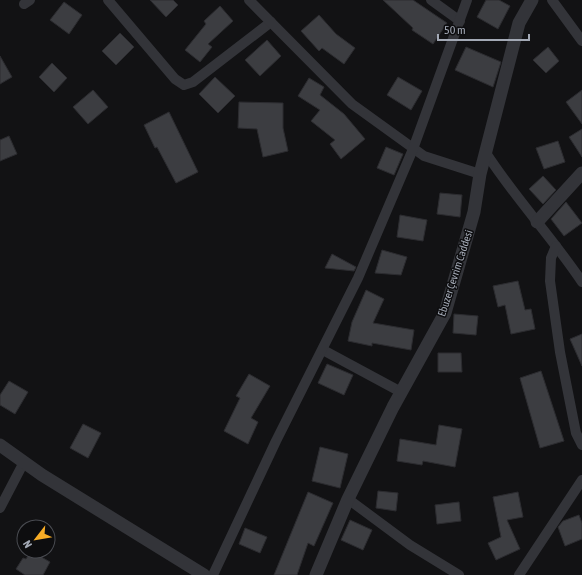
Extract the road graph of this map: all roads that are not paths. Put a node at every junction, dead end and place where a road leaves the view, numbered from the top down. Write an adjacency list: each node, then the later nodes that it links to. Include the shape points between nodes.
1 (108, 0): 8 (street, via 175,79 184,85 193,82)
2 (249, 0): 8 (street)
3 (431, 0): 7 (street)
4 (467, 0): 7 (street)
5 (532, 0): 11 (street, Ebuzer Çevrim Caddesi, via 519,23)
6 (552, 0): 9 (street)
7 (460, 21): 10 (street)
8 (271, 22): 10 (street, via 352,104)
9 (582, 41)
10 (413, 149): 13 (street, via 424,156); 17 (street, via 358,278)
11 (486, 153): 13 (street, Ebuzer Çevrim Caddesi); 14 (street)
12 (582, 173): 14 (street)
13 (480, 174): 18 (street, Ebuzer Çevrim Caddesi, via 474,212 445,313)
14 (537, 222): 15 (street)
15 (556, 246): 16 (street); 20 (street, via 551,258 551,288 560,352 576,433)
16 (582, 282)
17 (323, 350): 18 (street); 26 (street, via 276,440)
18 (402, 392): 23 (street, Ebuzer Çevrim Caddesi)
19 (0, 445): 21 (street)
20 (582, 445)
21 (24, 462): 24 (street); 25 (street)
22 (582, 480): 29 (street)
23 (348, 499): 27 (street, Ebuzer Çevrim Caddesi); 28 (street, via 410,545)
24 (0, 508)
25 (204, 575)
26 (213, 575)
27 (316, 575)
28 (459, 575)
29 (519, 575)

